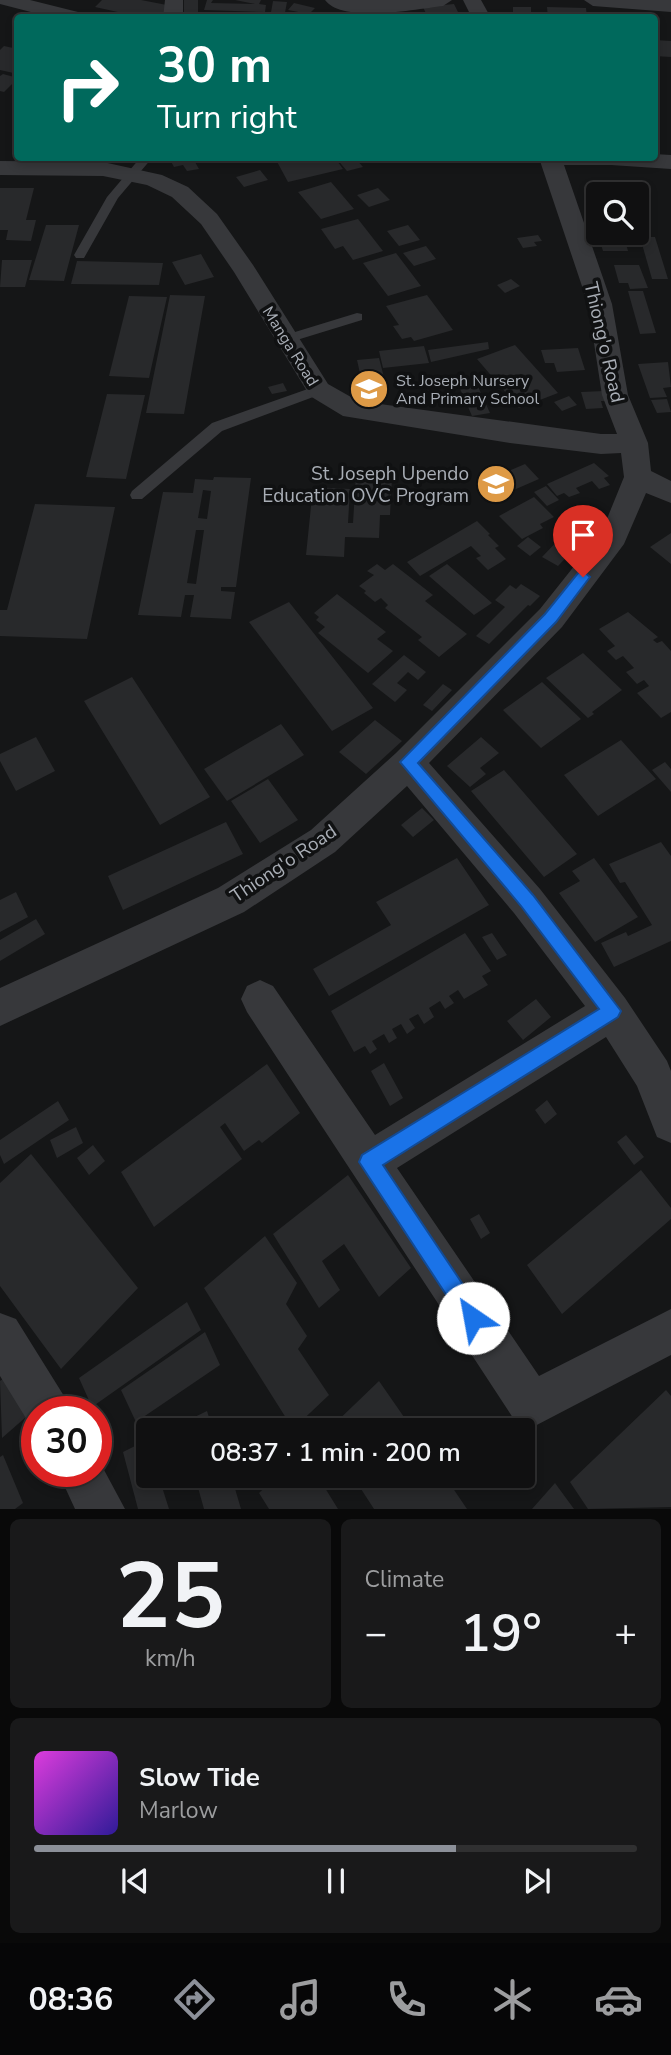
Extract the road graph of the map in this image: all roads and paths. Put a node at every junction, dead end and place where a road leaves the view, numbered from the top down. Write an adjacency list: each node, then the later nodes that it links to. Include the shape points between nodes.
1 (6, 0): 6 (street)
2 (334, 0): 3 (street, via 356,7)
3 (443, 0)
4 (593, 0): 5 (street)
5 (671, 6)
6 (63, 14)
7 (551, 161): 14 (street, Thiong'o Road, via 600,304 615,395)
8 (138, 166): 9 (street, Manga Road); 10 (lane, via 113,197); 12 (street, Manga Road, via 180,192 209,219)
9 (0, 168)
10 (80, 255)
11 (356, 317): 12 (lane)
12 (287, 339): 13 (street, Manga Road)
13 (319, 390): 14 (street, Manga Road, via 352,409 510,433); 17 (lane, via 217,427)
14 (634, 443): 15 (street, Thiong'o Road)
15 (638, 477): 16 (street); 18 (street, Thiong'o Road, via 614,536 551,618)
16 (671, 493)
17 (137, 495)
18 (408, 762): 20 (street, Thiong'o Road, via 323,841 231,900); 21 (street, via 527,901)
19 (260, 999): 23 (street)
20 (0, 1007)
21 (612, 1011): 22 (street, via 653,1075); 23 (street)
22 (671, 1123)
23 (369, 1162): 24 (street, via 531,1405)
24 (671, 1331)
25 (0, 1335): 26 (street)
26 (38, 1396)
27 (89, 1487): 28 (street)
28 (101, 1509)

